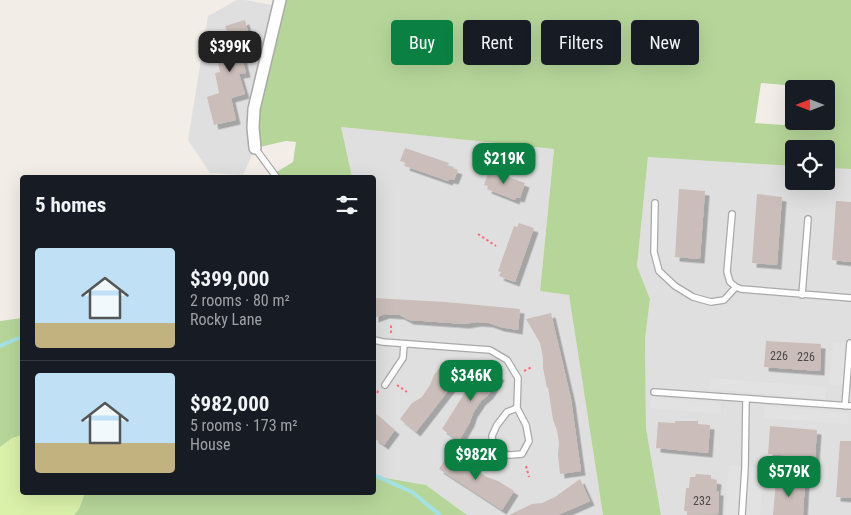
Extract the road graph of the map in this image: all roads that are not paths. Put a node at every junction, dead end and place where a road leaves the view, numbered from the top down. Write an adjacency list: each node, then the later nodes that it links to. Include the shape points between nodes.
1 (280, 0): 2 (street, via 254,109)
2 (255, 148): 3 (lane)
3 (275, 175)
4 (655, 203): 7 (lane, via 654,252 658,271 693,297 711,302 724,300)
5 (732, 214): 7 (lane, via 727,272 730,282)
6 (808, 218): 8 (lane)
7 (736, 287): 8 (lane)
8 (802, 295): 9 (lane)
9 (851, 298)
10 (376, 340): 12 (lane)
11 (850, 343): 16 (lane)
12 (404, 344): 13 (lane, via 403,358); 17 (lane, via 490,350 507,360 518,378)
13 (383, 386)
14 (654, 392): 15 (lane)
15 (746, 399): 16 (lane); 18 (lane)
16 (848, 406)
17 (517, 408): 17 (lane, via 506,412 492,436 493,446 500,454 522,454 529,441 526,425)
18 (742, 515)

